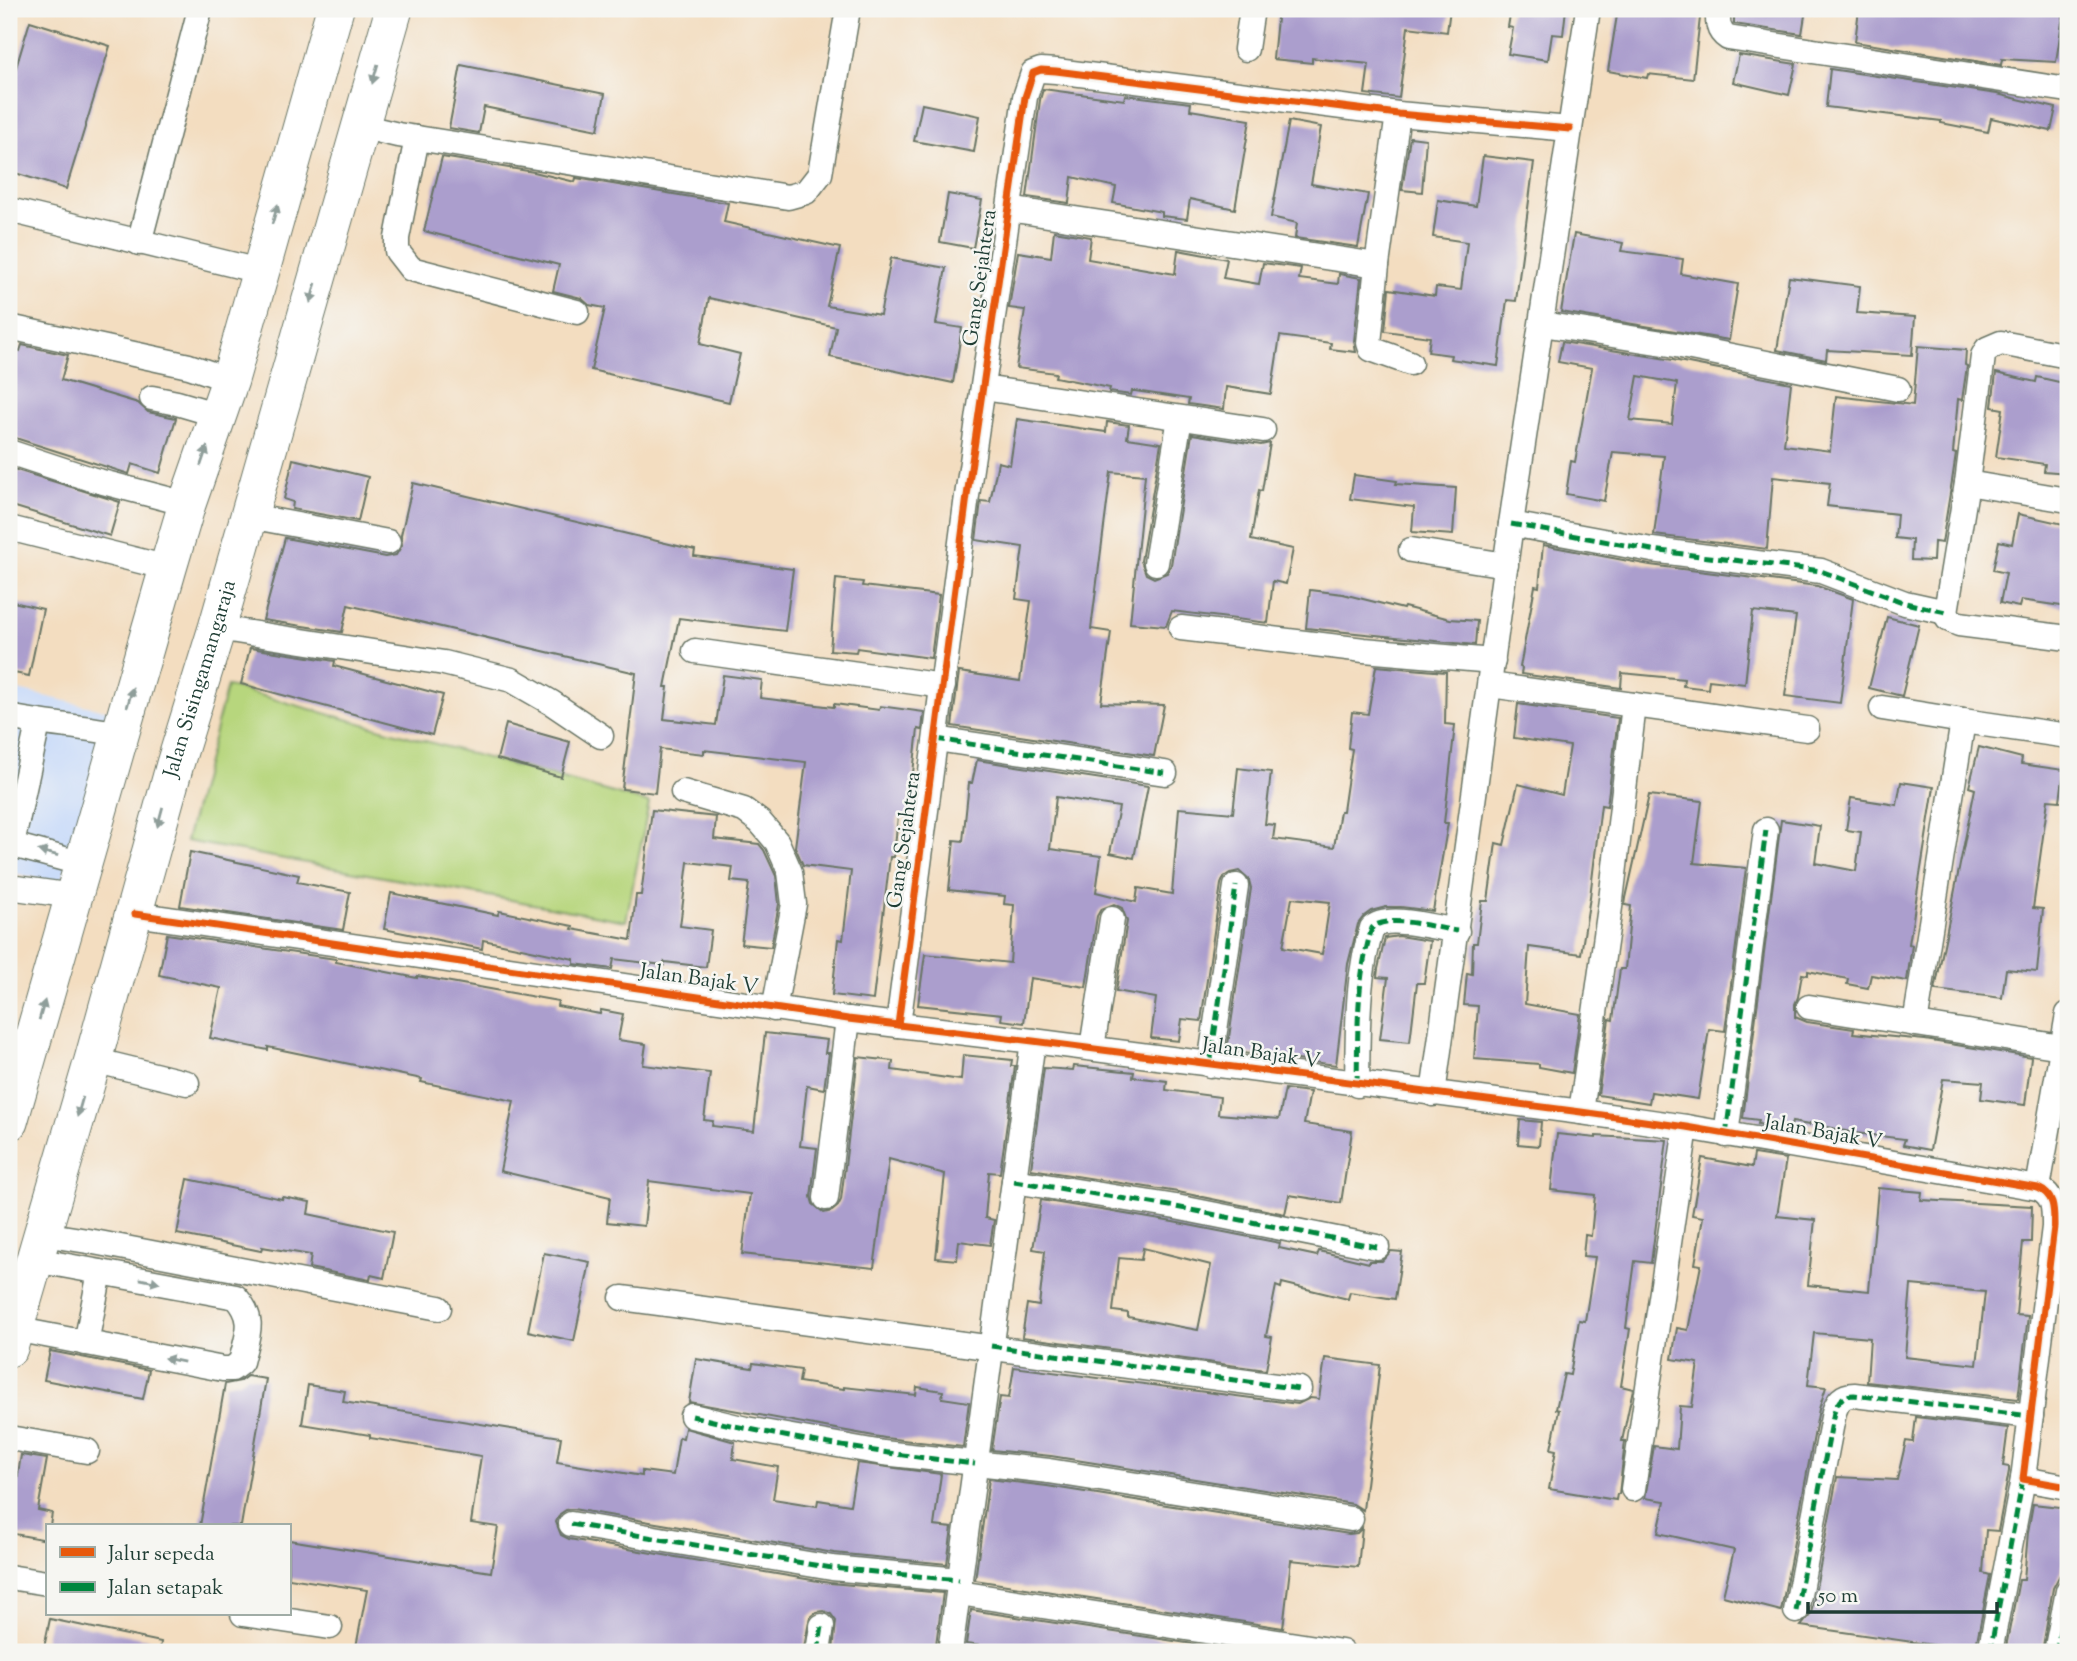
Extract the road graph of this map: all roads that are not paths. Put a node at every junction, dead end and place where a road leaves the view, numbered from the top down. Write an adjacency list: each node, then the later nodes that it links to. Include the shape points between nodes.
1 (200, 9): 16 (street)
2 (335, 9): 18 (highway, one-way to 2)
3 (394, 9): 11 (highway, Jalan Sisingamangaraja, one-way to 11)
4 (848, 9): 13 (street, via 820,174 806,192 788,197)
5 (1251, 9): 8 (street)
6 (1588, 9): 12 (street)
7 (1719, 9): 9 (street, via 1718,24 1728,38)
8 (1246, 49)
9 (2068, 90)
10 (1398, 114): 12 (street, Gang Sejahtera); 14 (street, Gang Sejahtera, via 1041,70 1030,77 1025,97); 17 (street)
11 (360, 126): 13 (street); 35 (highway, Jalan Sisingamangaraja, one-way to 35)
12 (1570, 129): 20 (street)
13 (417, 138): 19 (street, via 397,238 397,251 411,269)
14 (1009, 209): 17 (street); 25 (street, Gang Sejahtera)
15 (9, 210): 16 (street)
16 (139, 243): 18 (street)
17 (1377, 265): 23 (street, via 1371,349)
18 (259, 271): 24 (highway)
19 (577, 312)
20 (1542, 324): 26 (street); 36 (street)
21 (9, 327): 24 (street, via 189,366)
22 (2068, 356): 32 (street, via 2001,343 1987,349)
23 (1410, 363)
24 (230, 380): 28 (highway)
25 (982, 388): 29 (street); 50 (street, Gang Sejahtera)
26 (1898, 388)
27 (152, 398): 28 (street)
28 (218, 415): 34 (highway, one-way to 28)
29 (1180, 418): 30 (street); 40 (street)
30 (1263, 430)
31 (9, 452): 34 (street)
32 (1967, 483): 33 (street); 43 (street)
33 (2068, 500)
34 (187, 504): 42 (highway)
35 (249, 516): 38 (street); 44 (highway, Jalan Sisingamangaraja)
36 (1511, 524): 41 (street); 43 (street, via 1652,550 1821,571 1905,603)
37 (9, 528): 42 (street)
38 (388, 542)
39 (1411, 550): 41 (street)
40 (1156, 564)
41 (1506, 565): 48 (street)
42 (168, 568): 57 (highway, one-way to 42)
43 (1945, 612): 46 (street, via 1953,622 1971,627)
44 (217, 628): 58 (street, via 444,663 512,680); 68 (highway, Jalan Sisingamangaraja, one-way to 68)
45 (1181, 628): 48 (street)
46 (2068, 638)
47 (695, 651): 50 (street)
48 (1493, 661): 49 (street)
49 (1490, 685): 51 (street); 70 (street)
50 (943, 686): 60 (street, Gang Sejahtera)
51 (1634, 705): 56 (street); 86 (street)
52 (1882, 708): 54 (street)
53 (9, 717): 55 (street)
54 (1963, 721): 59 (street); 75 (street)
55 (38, 724): 57 (street); 64 (street)
56 (1807, 729)
57 (120, 734): 65 (highway)
58 (601, 736)
59 (2068, 736)
60 (936, 739): 61 (street); 76 (street, Gang Sejahtera)
61 (1165, 773)
62 (683, 792): 72 (street, via 744,810 777,842 790,872 794,904)
63 (1766, 830): 89 (street)
64 (10, 844): 65 (street, one-way to 64)
65 (78, 880): 67 (street); 81 (highway, one-way to 65)
66 (1236, 886): 82 (street)
67 (9, 887)
68 (135, 914): 72 (street, Jalan Bajak V); 80 (highway, Jalan Sisingamangaraja)
69 (1112, 919): 78 (street)
70 (1457, 931): 84 (street, via 1397,921 1371,928 1359,1003); 85 (street)
71 (1809, 1007): 75 (street)
72 (774, 1009): 74 (street, Jalan Bajak V)
73 (2068, 1014): 79 (street)
74 (848, 1019): 76 (street, Jalan Bajak V); 92 (street)
75 (1914, 1024): 79 (street)
76 (898, 1025): 77 (street, Jalan Bajak V)
77 (1033, 1041): 78 (street, Jalan Bajak V); 90 (street)
78 (1092, 1048): 82 (street, Jalan Bajak V)
79 (2066, 1048): 91 (street)
80 (93, 1060): 83 (street); 93 (highway, Jalan Sisingamangaraja, one-way to 93)
81 (17, 1064): 87 (highway)
82 (1210, 1065): 84 (street, Jalan Bajak V)
83 (187, 1083)
84 (1357, 1085): 85 (street, Jalan Bajak V)
85 (1433, 1094): 86 (street, Jalan Bajak V)
86 (1581, 1112): 88 (street, Jalan Bajak V)
87 (9, 1122)
88 (1686, 1127): 89 (street, Jalan Bajak V); 109 (street)
89 (1726, 1135): 91 (street, Jalan Bajak V)
90 (1014, 1181): 94 (street); 100 (street)
91 (2038, 1188): 103 (street, via 2053,1203 2054,1227)
92 (826, 1198)
93 (39, 1247): 95 (street); 97 (street, via 94,1242); 98 (highway, Jalan Sisingamangaraja)
94 (1377, 1247)
95 (100, 1272): 99 (street); 99 (street, one-way to 99, via 236,1297 250,1322 241,1362 232,1368)
96 (622, 1298): 100 (street)
97 (439, 1308)
98 (12, 1339): 99 (street)
99 (86, 1343)
100 (991, 1346): 101 (street); 106 (street)
101 (1299, 1389)
102 (692, 1416): 106 (street, via 800,1439)
103 (2031, 1416): 107 (street); 116 (street, via 1854,1395 1839,1400)
104 (9, 1438): 105 (street)
105 (87, 1451)
106 (975, 1464): 110 (street, via 1049,1471); 114 (street)
107 (2023, 1479): 108 (street); 123 (street)
108 (2068, 1487)
109 (1633, 1489)
110 (1351, 1519)
111 (571, 1524): 114 (street)
112 (9, 1577): 113 (street)
113 (46, 1583)
114 (959, 1587): 121 (street); 122 (street)
115 (2068, 1591): 124 (street)
116 (1796, 1611)
117 (255, 1616): 119 (street)
118 (822, 1626): 120 (street)
119 (330, 1628)
120 (818, 1652)
121 (950, 1652)
122 (1342, 1652)
123 (1990, 1652)
124 (2056, 1652)

